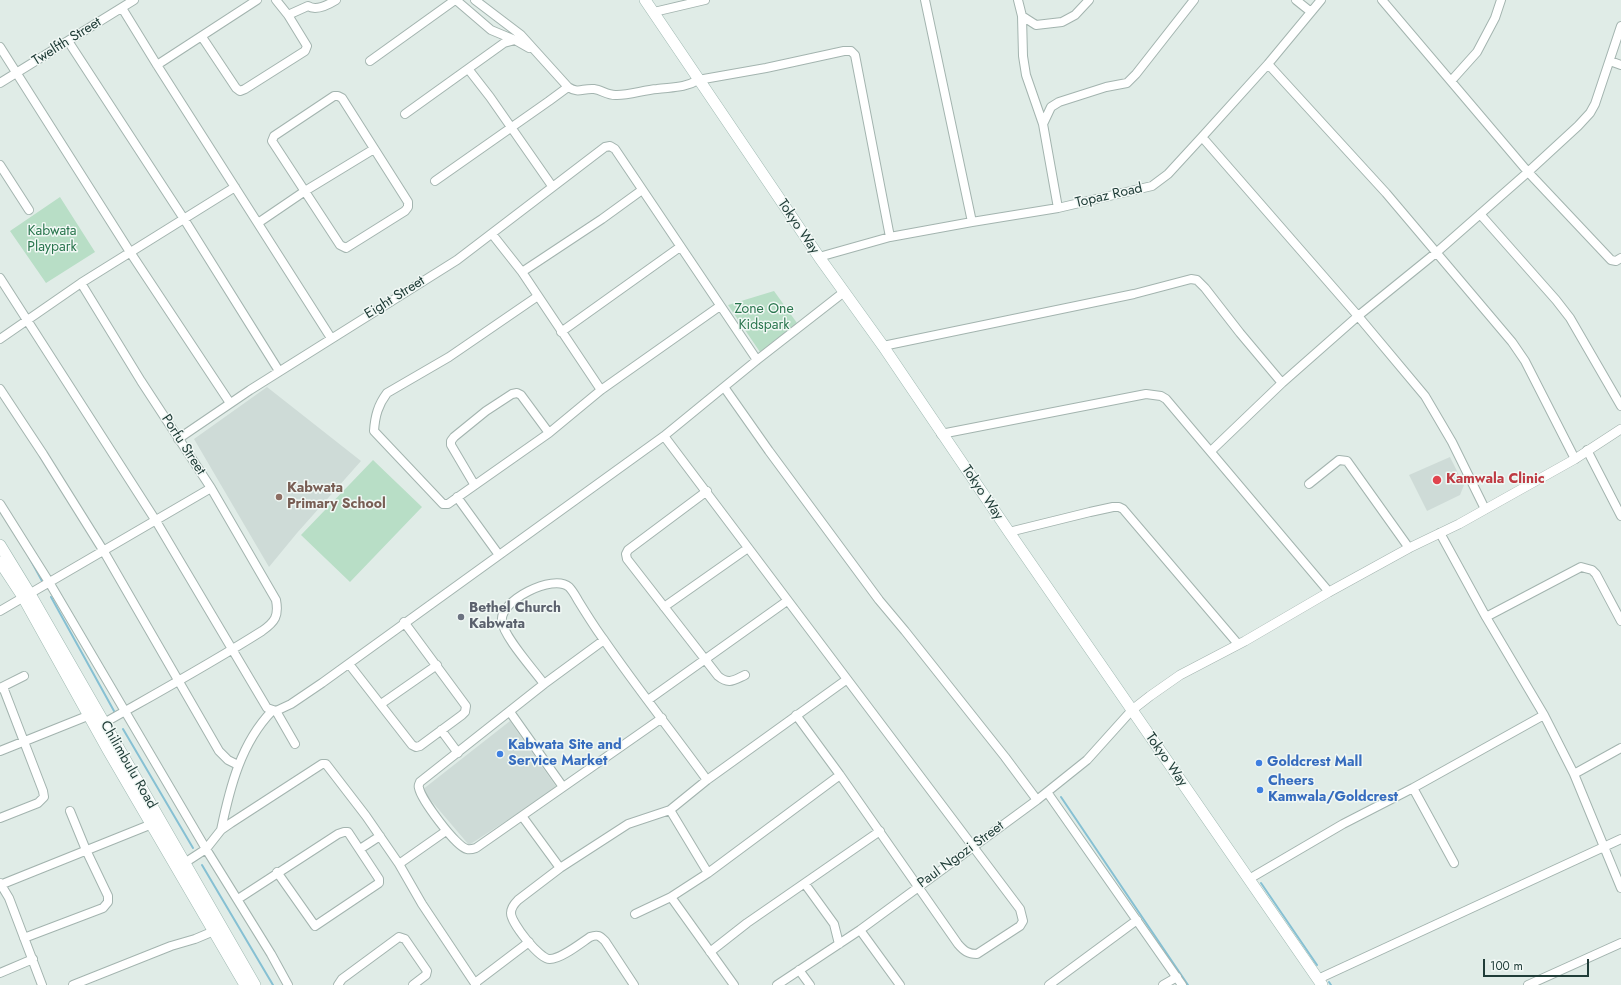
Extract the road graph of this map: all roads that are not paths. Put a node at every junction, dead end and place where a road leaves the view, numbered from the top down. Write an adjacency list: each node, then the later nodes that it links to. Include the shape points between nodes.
1 (134, 0): 18 (street, Twelfth Street)
2 (257, 0): 24 (street)
3 (276, 0): 21 (street)
4 (336, 0): 17 (street, via 311,8)
5 (456, 0): 25 (street, via 491,30); 29 (street)
6 (475, 0): 28 (street, via 521,35)
7 (645, 0): 19 (main road, Tokyo Way)
8 (705, 0): 19 (street)
9 (925, 0): 56 (street)
10 (1018, 0): 22 (street)
11 (1089, 0): 22 (street, via 1075,15 1062,22 1036,25)
12 (1194, 0): 41 (street, via 1127,83 1106,87 1054,105)
13 (1296, 0): 20 (street)
14 (1321, 0): 20 (street, Topaz Road)
15 (1382, 0): 37 (street)
16 (1501, 0): 37 (street, via 1495,18 1477,52)
17 (306, 3): 21 (street)
18 (122, 8): 26 (street, Twelfth Street); 32 (street)
19 (654, 12): 36 (main road, Tokyo Way)
20 (1311, 12): 31 (street, Topaz Road)
21 (288, 15): 24 (street, via 307,46 305,51 240,90 236,88)
22 (1022, 16): 41 (street, via 1026,75)
23 (1621, 26): 30 (street)
24 (202, 37): 32 (street)
25 (515, 40): 28 (street); 34 (street, via 504,43)
26 (68, 41): 35 (street, Twelfth Street); 55 (street)
27 (0, 47): 35 (street)
28 (541, 57): 39 (street)
29 (370, 61)
30 (1610, 61): 33 (street); 46 (street, via 1600,94 1590,113)
31 (1268, 64): 43 (street, Topaz Road); 62 (street)
32 (157, 65): 49 (street)
33 (1621, 65)
34 (469, 70): 40 (street); 42 (street)
35 (16, 72): 38 (street, Twelfth Street); 61 (street)
36 (698, 80): 39 (street, via 681,87 617,95 605,94 596,89 574,91); 59 (street, via 851,51 855,55); 63 (main road, Tokyo Way)
37 (1451, 81): 46 (street)
38 (0, 83)
39 (568, 87): 42 (street)
40 (405, 114)
41 (1043, 124): 52 (street)
42 (512, 127): 47 (street); 48 (street)
43 (1202, 137): 52 (street, Topaz Road, via 1168,174 1152,186); 71 (street)
44 (374, 149): 51 (street); 51 (street, via 342,98 334,96 274,136 272,141); 51 (street, via 408,202 408,206 346,248 340,245)
45 (0, 165): 53 (street)
46 (1528, 172): 54 (street); 64 (street, via 1611,260)
47 (435, 181)
48 (552, 186): 50 (street, Eight Street, via 605,147 610,146 615,149); 58 (street, Eight Street)
49 (235, 187): 55 (street); 57 (street)
50 (642, 190): 60 (street); 65 (street)
51 (305, 191): 57 (street)
52 (1058, 208): 56 (street, Topaz Road)
53 (29, 210)
54 (1480, 214): 62 (street); 84 (street, via 1570,318)
55 (184, 219): 61 (street); 78 (street)
56 (972, 222): 59 (street, Topaz Road)
57 (258, 223): 74 (street)
58 (492, 234): 65 (street); 74 (street, Eight Street, via 457,260)
59 (890, 237): 63 (street, Topaz Road)
60 (680, 247): 70 (street); 73 (street)
61 (130, 252): 67 (street); 83 (street)
62 (1437, 252): 71 (street); 92 (street, via 1518,350)
63 (819, 257): 68 (main road, Tokyo Way)
64 (1621, 258)
65 (522, 272): 69 (street)
66 (0, 278): 72 (street)
67 (80, 283): 72 (street); 89 (street, Porfu Street)
68 (844, 292): 76 (main road, Tokyo Way); 77 (street)
69 (538, 296): 73 (street); 97 (street, via 448,357 386,393 381,400 374,431 443,504 448,504)
70 (720, 306): 77 (street); 82 (street)
71 (1358, 316): 79 (street); 99 (street, via 1425,396 1452,442)
72 (27, 320): 75 (street); 101 (street)
73 (561, 332): 82 (street)
74 (331, 338): 78 (street, Eight Street)
75 (0, 339)
76 (883, 346): 79 (street, via 1134,294 1191,279 1197,280 1206,288); 87 (main road, Tokyo Way)
77 (756, 360): 80 (street)
78 (279, 371): 83 (street, Eight Street)
79 (1282, 384): 91 (street)
80 (724, 386): 88 (street); 155 (street, via 879,600)
81 (0, 389): 107 (street)
82 (601, 390): 86 (street)
83 (230, 403): 89 (street, Eight Street)
84 (1621, 406)
85 (1621, 429): 90 (street)
86 (549, 433): 93 (street); 93 (street, via 517,393 486,411 451,441)
87 (941, 434): 91 (street, via 1152,394 1166,399); 102 (main road, Tokyo Way)
88 (664, 436): 96 (street); 108 (street)
89 (178, 439): 95 (street, Porfu Street)
90 (1587, 450): 92 (street); 100 (street)
91 (1211, 451): 111 (street)
92 (1575, 459): 99 (street)
93 (474, 484): 97 (street)
94 (1309, 484): 106 (street, via 1339,460 1347,461)
95 (211, 488): 101 (street); 121 (street, Porfu Street, via 276,600 278,611 270,625)
96 (706, 491): 105 (street); 114 (street, via 626,554 627,559)
97 (457, 497): 108 (street)
98 (0, 504): 110 (street)
99 (1485, 509): 103 (street)
100 (1621, 516)
101 (156, 521): 107 (street); 121 (street)
102 (1009, 532): 120 (street, via 1119,507); 133 (main road, Tokyo Way)
103 (1440, 533): 106 (street); 116 (street)
104 (0, 545): 112 (main road, Chilimbulu Road)
105 (748, 548): 113 (street); 114 (street)
106 (1409, 548): 111 (street)
107 (103, 550): 110 (street); 127 (street)
108 (499, 555): 118 (street)
109 (0, 562): 112 (main road, Chilimbulu Road)
110 (49, 582): 112 (street); 134 (street)
111 (1329, 592): 120 (street)
112 (26, 596): 115 (street); 137 (main road, Chilimbulu Road); 141 (main road, Chilimbulu Road)
113 (787, 601): 122 (street); 128 (street)
114 (664, 607): 122 (street)
115 (0, 611)
116 (1486, 616): 117 (street, via 1581,567 1596,574); 139 (street)
117 (1621, 621)
118 (404, 622): 123 (street); 124 (street)
119 (604, 640): 129 (street); 129 (street, via 569,587 559,583 542,585 526,592 503,613 501,620 510,639); 131 (street)
120 (1238, 644): 133 (street, via 1180,675)
121 (232, 650): 127 (street); 135 (street, via 267,708)
122 (705, 660): 125 (street, via 724,681 730,682); 131 (street)
123 (349, 664): 132 (street); 135 (street, via 291,704)
124 (437, 665): 132 (street); 142 (street, via 467,709)
125 (745, 675)
126 (24, 676): 130 (street)
127 (178, 680): 134 (street); 148 (street, via 219,751)
128 (846, 680): 138 (street); 166 (street)
129 (544, 684): 136 (street)
130 (2, 687): 143 (street)
131 (648, 700): 140 (street)
132 (381, 704): 142 (street, via 416,747)
133 (1132, 710): 154 (street, Paul Ngozi Street, via 1087,760); 177 (main road, Tokyo Way)
134 (126, 711): 141 (street); 168 (street)
135 (274, 711): 144 (street); 148 (street, via 258,727)
136 (510, 712): 147 (street); 152 (street)
137 (90, 715): 143 (street); 160 (main road, Chilimbulu Road)
138 (796, 715): 150 (street); 151 (street)
139 (1544, 715): 149 (street); 153 (street)
140 (662, 718): 151 (street); 152 (street)
141 (104, 723): 171 (main road, Chilimbulu Road)
142 (441, 730): 147 (street)
143 (25, 740): 146 (street); 159 (street, via 44,797 38,803)
144 (294, 744)
145 (1621, 748): 149 (street)
146 (0, 751)
147 (458, 753): 162 (street, via 420,782 419,786 421,794)
148 (238, 765): 161 (street)
149 (1574, 774): 167 (street)
150 (840, 775): 163 (street); 176 (street)
151 (708, 780): 156 (street)
152 (563, 787): 158 (street)
153 (1413, 788): 172 (street); 177 (street, via 1343,824)
154 (1047, 792): 155 (street, Paul Ngozi Street); 185 (street)
155 (1037, 800): 166 (street, Paul Ngozi Street)
156 (670, 810): 174 (street, via 628,824); 176 (street)
157 (70, 811): 170 (street)
158 (522, 816): 162 (street, via 471,850 456,843); 174 (street)
159 (0, 818)
160 (152, 824): 170 (street); 187 (main road, Chilimbulu Road)
161 (221, 830): 164 (street, via 322,764 326,764); 168 (street)
162 (446, 831): 173 (street)
163 (880, 831): 179 (street); 180 (street)
164 (380, 836): 169 (street); 173 (street)
165 (1621, 839): 167 (street)
166 (972, 846): 180 (street, Paul Ngozi Street); 180 (street, via 1020,909 1023,921 1020,926 977,954 970,954 958,944)
167 (1604, 847): 181 (street); 197 (street)
168 (206, 849): 171 (street); 183 (street)
169 (360, 849): 175 (street, via 348,832 344,832); 175 (street, via 379,883 317,926)
170 (86, 850): 178 (street); 188 (street, via 108,896 106,905)
171 (186, 862): 202 (main road, Chilimbulu Road)
172 (1454, 863)
173 (399, 864): 198 (street, via 422,904)
174 (560, 868): 189 (street, via 518,900 511,913)
175 (277, 872): 183 (street)
176 (708, 872): 182 (street)
177 (1249, 879): 197 (main road, Tokyo Way)
178 (0, 884): 188 (street, via 9,898)
179 (805, 884): 191 (street, via 834,924); 192 (street, via 747,923)
180 (919, 887): 186 (street, Paul Ngozi Street)
181 (1621, 888)
182 (671, 897): 184 (street); 192 (street)
183 (238, 899): 203 (street)
184 (635, 914)
185 (1137, 920): 196 (street); 211 (street)
186 (860, 930): 191 (street, Paul Ngozi Street); 210 (street)
187 (214, 931): 200 (street); 201 (main road, Chilimbulu Road)
188 (24, 938): 193 (street)
189 (529, 942): 198 (street); 206 (street, via 548,960 556,958 590,937 600,936 606,941)
190 (1621, 943): 214 (street)
191 (839, 944): 194 (street, Paul Ngozi Street)
192 (710, 952): 207 (street)
193 (33, 958): 195 (street); 199 (street)
194 (799, 970): 208 (street, Paul Ngozi Street); 209 (street)
195 (0, 973)
196 (1177, 976): 212 (street); 213 (street)
197 (1320, 982)
198 (476, 984)
199 (42, 985)
200 (73, 985)
201 (245, 985)
202 (256, 985)
203 (288, 985)
204 (338, 985): 205 (street, via 342,978 399,937 405,939 427,971 426,975)
205 (413, 985)
206 (634, 985)
207 (734, 985)
208 (777, 985)
209 (810, 985)
210 (900, 985)
211 (1048, 985)
212 (1163, 985)
213 (1182, 985)
214 (1528, 985)

